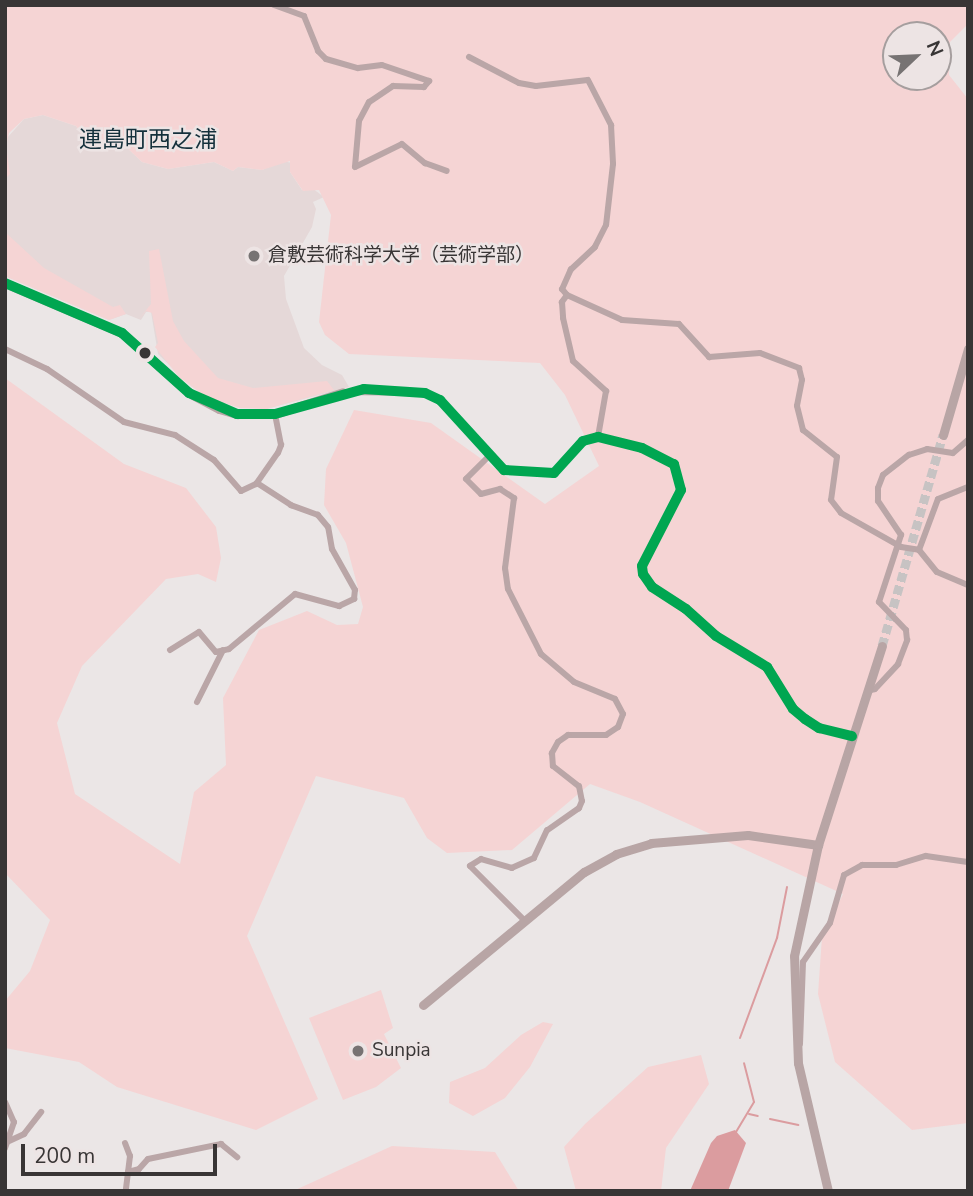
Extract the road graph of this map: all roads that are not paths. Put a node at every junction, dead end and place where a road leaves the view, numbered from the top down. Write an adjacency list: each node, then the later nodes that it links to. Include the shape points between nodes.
1 (274, 5): 3 (street, via 304,16 318,51 326,58 358,68 382,65 429,81 424,87 393,86 369,102 359,121 355,167 402,144 425,163)
2 (469, 57): 5 (street, via 519,83 536,86 588,80 611,125 613,164 606,225 595,247 571,269 562,289)
3 (447, 171)
4 (5, 283): 9 (street, via 122,333 203,402 237,414)
5 (567, 295): 11 (street, via 562,302 563,318 573,361 606,391); 16 (street, via 622,320 680,324 709,357 760,353 799,368 802,380 797,406 803,430 837,457 831,500 841,513)
6 (5, 349): 14 (street, via 47,369 116,418 175,435 214,460 241,491)
7 (968, 349): 10 (street)
8 (343, 392): 9 (street); 13 (street, via 412,392 440,400)
9 (275, 414): 14 (street, via 281,445)
10 (943, 435)
11 (598, 437): 13 (street, via 583,441 554,473 504,470); 24 (street, via 642,448 674,464 681,478 677,505 642,566 652,587 767,667 793,709 805,719 819,728)
12 (968, 440): 16 (street, via 953,453 920,451 883,475 878,501 901,535)
13 (488, 457): 27 (street, via 466,479 481,494 500,489 514,498 505,568 508,589 541,654 574,682 615,699 623,714 618,727 606,734 568,735 558,742 552,753 553,766 579,786 582,801 547,830 534,858 512,868 481,859 470,866)
14 (257, 483): 21 (street, via 292,505 318,514 355,590 354,599 339,606 295,594)
15 (968, 487): 17 (street, via 938,499)
16 (901, 547): 17 (street); 22 (street, via 884,575 879,602 906,630 907,640 898,664 875,689)
17 (919, 550): 18 (street, via 937,572)
18 (968, 585)
19 (882, 646): 22 (street)
20 (170, 650): 21 (street, via 199,632 216,652)
21 (223, 650): 23 (street)
22 (867, 691): 24 (street)
23 (197, 702)
24 (852, 736): 25 (street)
25 (818, 845): 27 (street, via 748,835 634,847 584,872); 29 (street, via 794,956)
26 (968, 862): 29 (street, via 926,856 896,865 863,865 844,875 830,923 803,962 804,1030)
27 (525, 921): 28 (street)
28 (423, 1004)
29 (797, 1054): 37 (street, via 807,1115)
30 (5, 1102): 33 (street, via 14,1122)
31 (41, 1112): 33 (street, via 24,1134)
32 (125, 1143): 35 (street)
33 (6, 1144)
34 (237, 1157): 35 (street, via 221,1144 148,1159)
35 (128, 1172): 36 (street)
36 (126, 1191)
37 (828, 1191)

